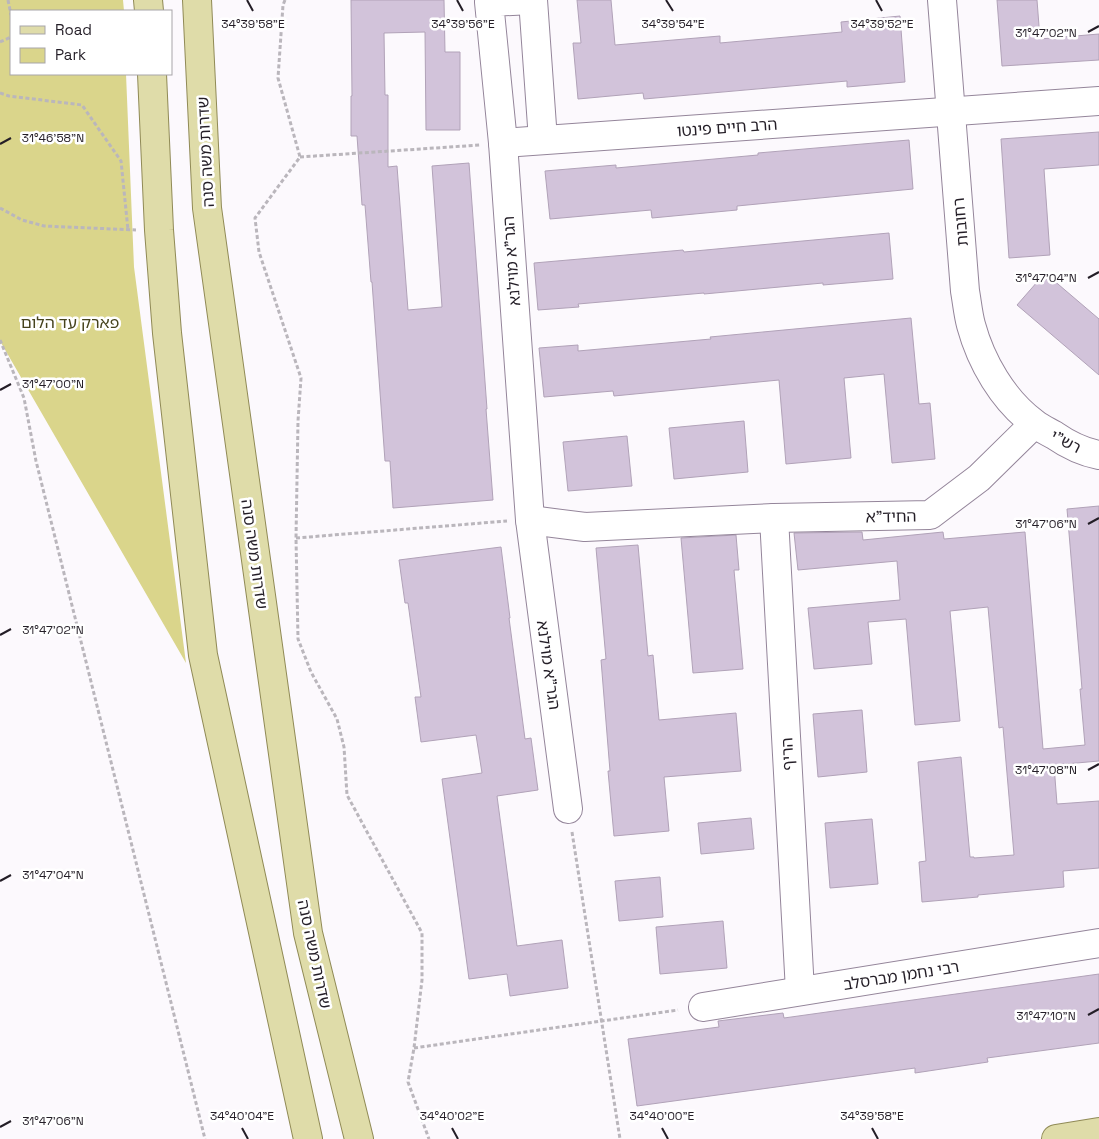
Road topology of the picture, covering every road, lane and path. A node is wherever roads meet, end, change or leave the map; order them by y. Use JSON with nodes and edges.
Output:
{"nodes":[{"id":1,"x":197,"y":0,"type":"edge"},
{"id":2,"x":285,"y":0,"type":"edge"},
{"id":3,"x":532,"y":0,"type":"edge"},
{"id":4,"x":942,"y":0,"type":"edge"},
{"id":5,"x":152,"y":75,"type":"edge"},
{"id":6,"x":0,"y":93,"type":"edge"},
{"id":7,"x":1099,"y":101,"type":"edge"},
{"id":8,"x":951,"y":111,"type":"junction"},
{"id":9,"x":543,"y":140,"type":"junction"},
{"id":10,"x":503,"y":143,"type":"junction"},
{"id":11,"x":300,"y":157,"type":"junction"},
{"id":12,"x":0,"y":208,"type":"edge"},
{"id":13,"x":128,"y":230,"type":"junction"},
{"id":14,"x":159,"y":230,"type":"junction"},
{"id":15,"x":0,"y":340,"type":"edge"},
{"id":16,"x":1034,"y":424,"type":"junction"},
{"id":17,"x":1099,"y":455,"type":"edge"},
{"id":18,"x":774,"y":518,"type":"junction"},
{"id":19,"x":530,"y":520,"type":"junction"},
{"id":20,"x":296,"y":538,"type":"junction"},
{"id":21,"x":568,"y":810,"type":"joint"},
{"id":22,"x":1099,"y":943,"type":"edge"},
{"id":23,"x":800,"y":991,"type":"junction"},
{"id":24,"x":703,"y":1006,"type":"joint"},
{"id":25,"x":601,"y":1021,"type":"junction"},
{"id":26,"x":414,"y":1048,"type":"junction"},
{"id":27,"x":350,"y":1102,"type":"junction"},
{"id":28,"x":1099,"y":1132,"type":"edge"},
{"id":29,"x":205,"y":1139,"type":"edge"},
{"id":30,"x":308,"y":1139,"type":"edge"},
{"id":31,"x":359,"y":1139,"type":"edge"},
{"id":32,"x":376,"y":1139,"type":"edge"},
{"id":33,"x":429,"y":1139,"type":"edge"},
{"id":34,"x":620,"y":1139,"type":"edge"},
{"id":35,"x":1056,"y":1139,"type":"edge"}],
"edges":[{"from":1,"to":27,"type":"main road","name":"שדרות משה סנה"},
{"from":2,"to":11,"type":"path"},
{"from":3,"to":9,"type":"street"},
{"from":3,"to":10,"type":"street","name":"הגר\"א מוילנא"},
{"from":4,"to":8,"type":"street","name":"רחובות"},
{"from":5,"to":14,"type":"main road"},
{"from":6,"to":13,"type":"path"},
{"from":7,"to":8,"type":"street","name":"הרב חיים פינטו"},
{"from":8,"to":9,"type":"street","name":"הרב חיים פינטו"},
{"from":8,"to":16,"type":"street","name":"רחובות"},
{"from":9,"to":10,"type":"street","name":"הרב חיים פינטו"},
{"from":10,"to":11,"type":"path"},
{"from":10,"to":19,"type":"street","name":"הגר\"א מוילנא"},
{"from":11,"to":20,"type":"path"},
{"from":12,"to":13,"type":"path"},
{"from":13,"to":14,"type":"path"},
{"from":14,"to":30,"type":"main road"},
{"from":15,"to":29,"type":"path"},
{"from":16,"to":17,"type":"street","name":"רש\"י"},
{"from":16,"to":18,"type":"street","name":"החיד\"א"},
{"from":18,"to":19,"type":"street"},
{"from":18,"to":23,"type":"street","name":"הריף"},
{"from":19,"to":20,"type":"path"},
{"from":19,"to":21,"type":"street","name":"הגר\"א מוילנא"},
{"from":20,"to":26,"type":"path"},
{"from":21,"to":25,"type":"path"},
{"from":22,"to":23,"type":"street","name":"רבי נחמן מברסלב"},
{"from":23,"to":24,"type":"street","name":"רבי נחמן מברסלב"},
{"from":24,"to":25,"type":"path"},
{"from":25,"to":26,"type":"path"},
{"from":25,"to":34,"type":"path"},
{"from":26,"to":33,"type":"path"},
{"from":27,"to":31,"type":"main road","name":"שדרות משה סנה"},
{"from":27,"to":32,"type":"main road"},
{"from":28,"to":35,"type":"main road"}]}
